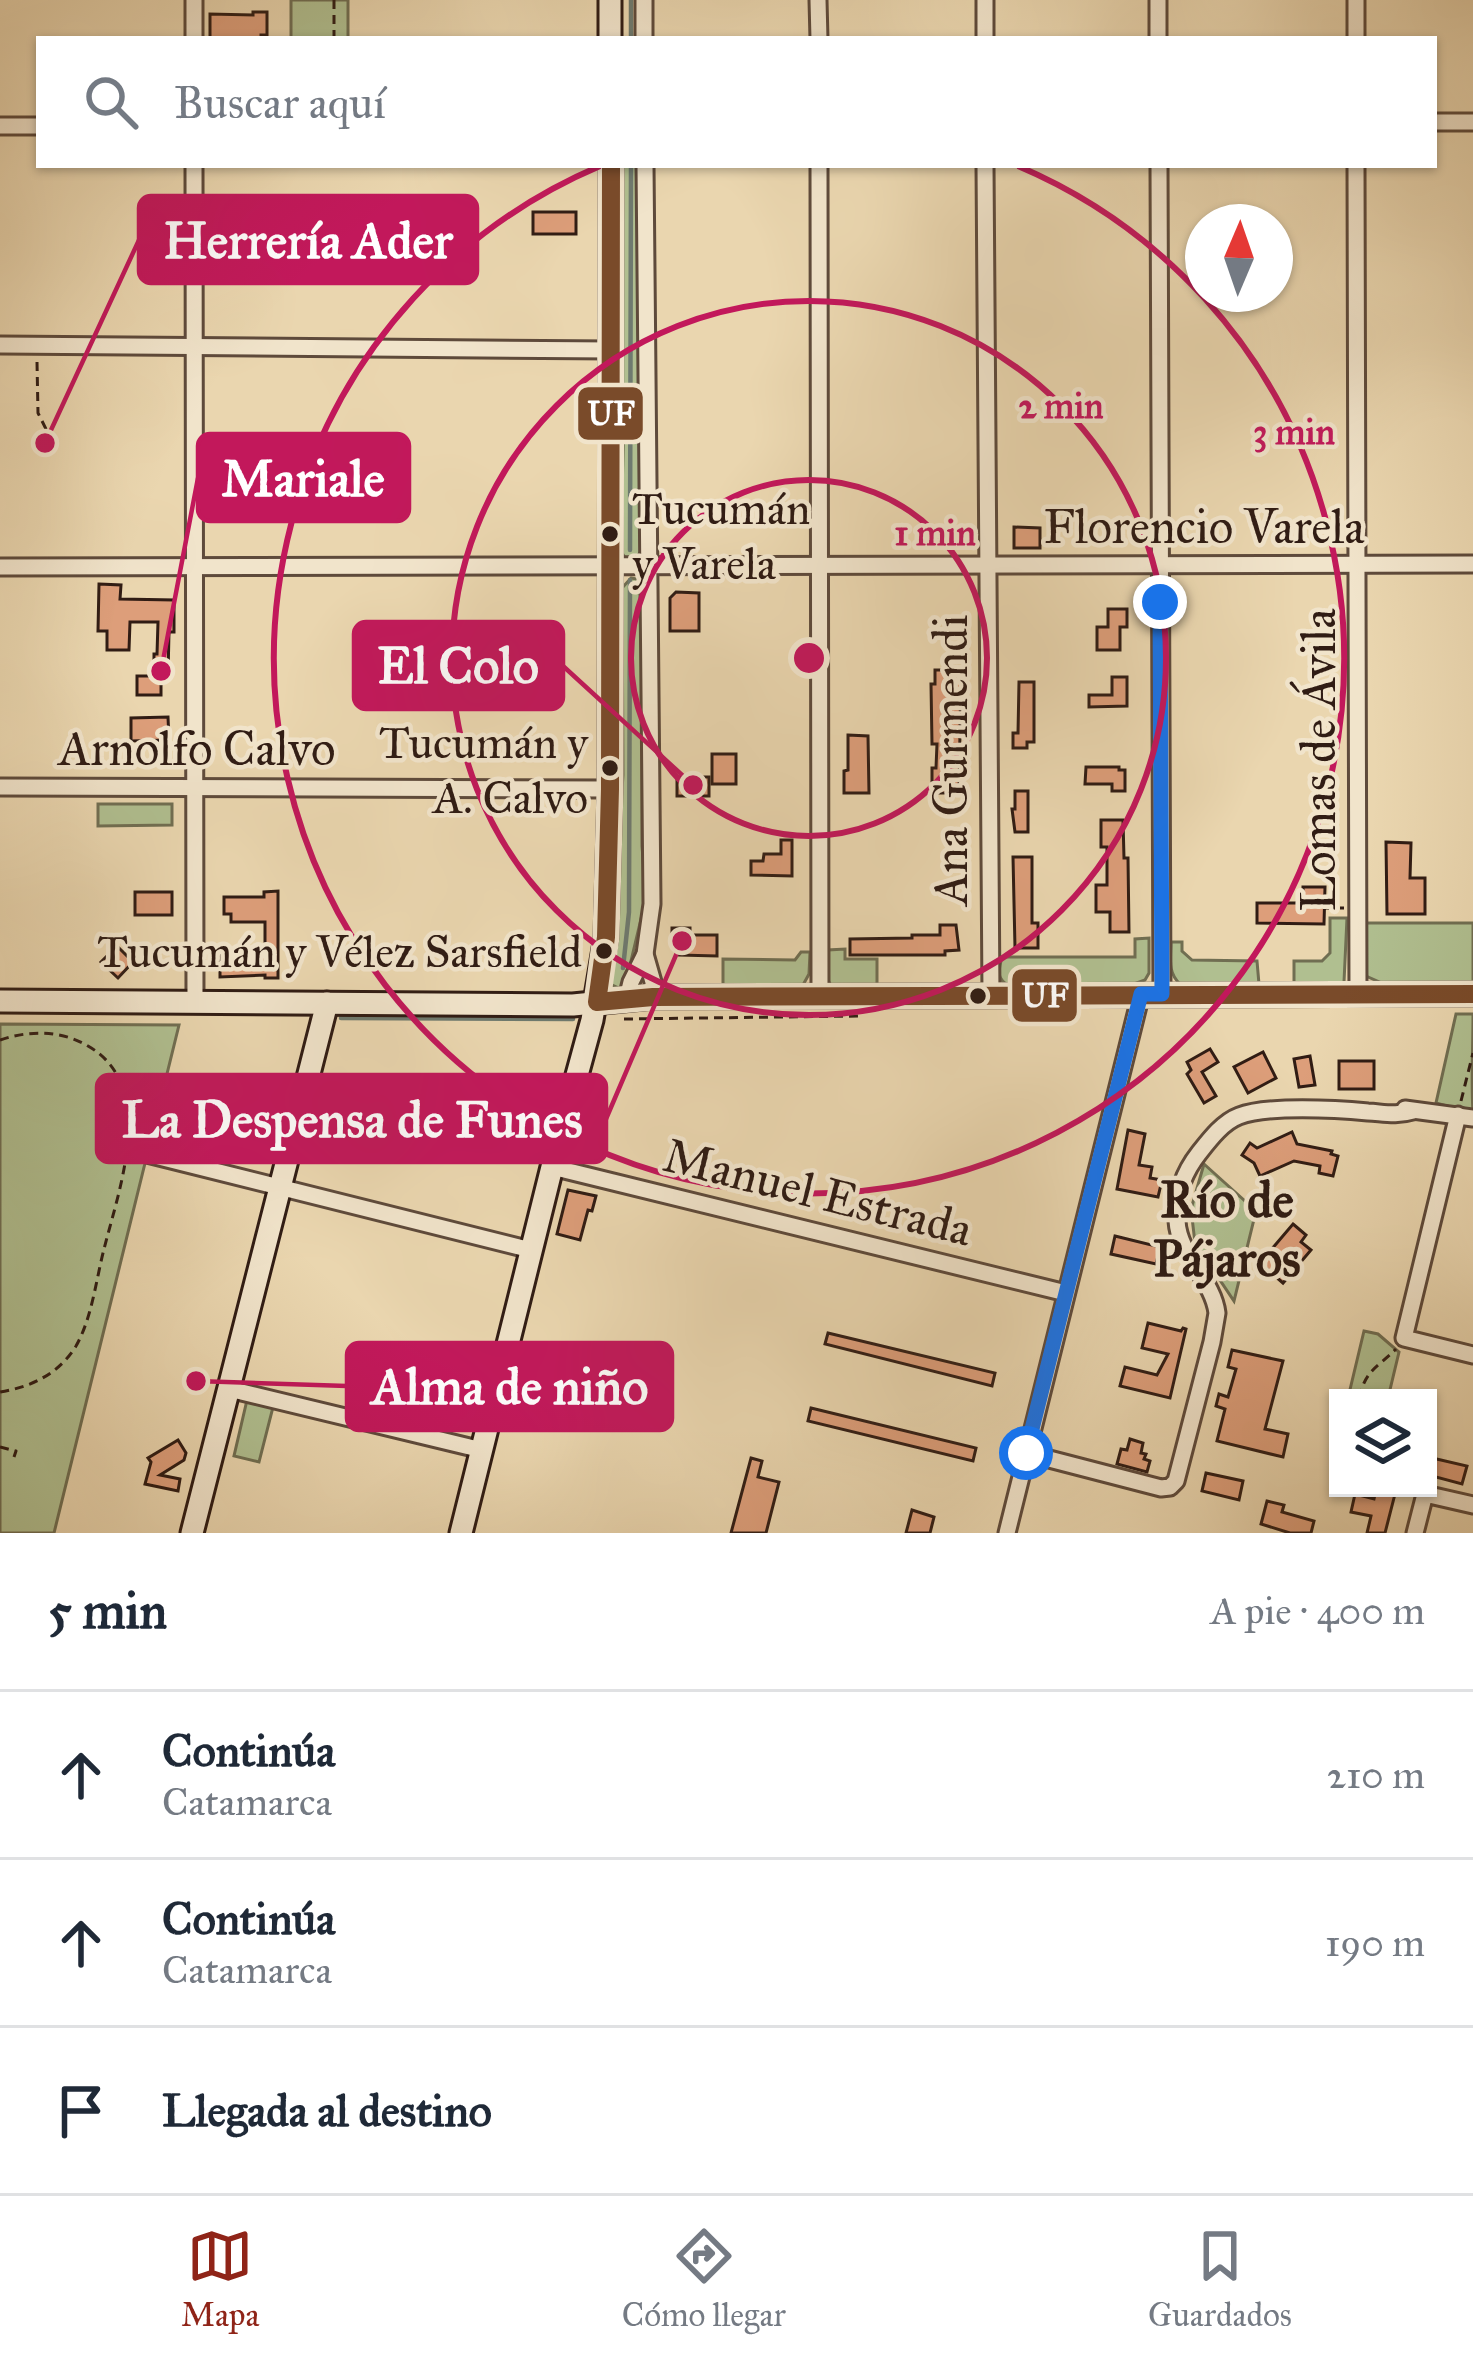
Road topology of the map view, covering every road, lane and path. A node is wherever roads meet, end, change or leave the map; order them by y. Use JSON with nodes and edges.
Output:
{"nodes":[{"id":1,"x":194,"y":0,"type":"edge"},
{"id":2,"x":334,"y":0,"type":"edge"},
{"id":3,"x":610,"y":0,"type":"edge"},
{"id":4,"x":644,"y":0,"type":"edge"},
{"id":5,"x":818,"y":0,"type":"edge"},
{"id":6,"x":985,"y":0,"type":"edge"},
{"id":7,"x":1158,"y":0,"type":"edge"},
{"id":8,"x":1356,"y":0,"type":"edge"},
{"id":9,"x":194,"y":36,"type":"edge"},
{"id":10,"x":334,"y":36,"type":"edge"},
{"id":11,"x":610,"y":36,"type":"edge"},
{"id":12,"x":644,"y":36,"type":"edge"},
{"id":13,"x":818,"y":36,"type":"edge"},
{"id":14,"x":985,"y":36,"type":"edge"},
{"id":15,"x":1158,"y":36,"type":"edge"},
{"id":16,"x":1356,"y":36,"type":"edge"},
{"id":17,"x":1437,"y":122,"type":"edge"},
{"id":18,"x":1473,"y":122,"type":"edge"},
{"id":19,"x":0,"y":126,"type":"edge"},
{"id":20,"x":36,"y":126,"type":"edge"},
{"id":21,"x":194,"y":168,"type":"edge"},
{"id":22,"x":611,"y":168,"type":"edge"},
{"id":23,"x":645,"y":168,"type":"edge"},
{"id":24,"x":819,"y":168,"type":"edge"},
{"id":25,"x":986,"y":168,"type":"edge"},
{"id":26,"x":1159,"y":168,"type":"edge"},
{"id":27,"x":1356,"y":168,"type":"edge"},
{"id":28,"x":0,"y":345,"type":"edge"},
{"id":29,"x":37,"y":346,"type":"junction"},
{"id":30,"x":194,"y":346,"type":"junction"},
{"id":31,"x":611,"y":350,"type":"junction"},
{"id":32,"x":49,"y":435,"type":"dead end"},
{"id":33,"x":1357,"y":564,"type":"junction"},
{"id":34,"x":1473,"y":564,"type":"edge"},
{"id":35,"x":987,"y":565,"type":"junction"},
{"id":36,"x":1160,"y":565,"type":"junction"},
{"id":37,"x":650,"y":566,"type":"junction"},
{"id":38,"x":818,"y":566,"type":"junction"},
{"id":39,"x":0,"y":567,"type":"edge"},
{"id":40,"x":610,"y":567,"type":"junction"},
{"id":41,"x":194,"y":568,"type":"junction"},
{"id":42,"x":0,"y":787,"type":"edge"},
{"id":43,"x":195,"y":787,"type":"junction"},
{"id":44,"x":610,"y":789,"type":"junction"},
{"id":45,"x":1324,"y":908,"type":"dead end"},
{"id":46,"x":1358,"y":908,"type":"junction"},
{"id":47,"x":645,"y":954,"type":"junction"},
{"id":48,"x":1151,"y":994,"type":"junction"},
{"id":49,"x":1358,"y":994,"type":"junction"},
{"id":50,"x":1473,"y":994,"type":"edge"},
{"id":51,"x":991,"y":995,"type":"junction"},
{"id":52,"x":820,"y":996,"type":"junction"},
{"id":53,"x":627,"y":998,"type":"junction"},
{"id":54,"x":653,"y":998,"type":"junction"},
{"id":55,"x":0,"y":1001,"type":"edge"},
{"id":56,"x":195,"y":1002,"type":"junction"},
{"id":57,"x":327,"y":1003,"type":"junction"},
{"id":58,"x":594,"y":1011,"type":"junction"},
{"id":59,"x":776,"y":1016,"type":"dead end"},
{"id":60,"x":0,"y":1040,"type":"edge"},
{"id":61,"x":1473,"y":1053,"type":"edge"},
{"id":62,"x":1466,"y":1116,"type":"edge"},
{"id":63,"x":147,"y":1154,"type":"dead end"},
{"id":64,"x":552,"y":1167,"type":"junction"},
{"id":65,"x":280,"y":1187,"type":"junction"},
{"id":66,"x":531,"y":1250,"type":"junction"},
{"id":67,"x":1066,"y":1294,"type":"junction"},
{"id":68,"x":1404,"y":1338,"type":"junction"},
{"id":69,"x":1473,"y":1355,"type":"edge"},
{"id":70,"x":229,"y":1389,"type":"junction"},
{"id":71,"x":1361,"y":1389,"type":"edge"},
{"id":72,"x":0,"y":1392,"type":"edge"},
{"id":73,"x":0,"y":1447,"type":"edge"},
{"id":74,"x":482,"y":1450,"type":"junction"},
{"id":75,"x":1026,"y":1453,"type":"junction"},
{"id":76,"x":14,"y":1457,"type":"dead end"},
{"id":77,"x":1473,"y":1504,"type":"edge"},
{"id":78,"x":192,"y":1533,"type":"edge"},
{"id":79,"x":461,"y":1533,"type":"edge"},
{"id":80,"x":1007,"y":1533,"type":"edge"},
{"id":81,"x":1415,"y":1533,"type":"edge"}],
"edges":[{"from":1,"to":9,"type":"street"},
{"from":2,"to":10,"type":"path"},
{"from":3,"to":11,"type":"main road"},
{"from":4,"to":12,"type":"street"},
{"from":5,"to":13,"type":"street"},
{"from":6,"to":14,"type":"street"},
{"from":7,"to":15,"type":"street"},
{"from":8,"to":16,"type":"street"},
{"from":17,"to":18,"type":"street"},
{"from":19,"to":20,"type":"street"},
{"from":21,"to":30,"type":"street"},
{"from":22,"to":31,"type":"main road"},
{"from":23,"to":37,"type":"street"},
{"from":24,"to":38,"type":"street"},
{"from":25,"to":35,"type":"street","name":"Ana Gurmendi"},
{"from":26,"to":36,"type":"street"},
{"from":27,"to":33,"type":"street","name":"Lomas de Ávila"},
{"from":28,"to":29,"type":"street"},
{"from":29,"to":30,"type":"street"},
{"from":29,"to":32,"type":"path"},
{"from":30,"to":31,"type":"street"},
{"from":30,"to":41,"type":"street"},
{"from":31,"to":40,"type":"main road"},
{"from":33,"to":34,"type":"street","name":"Florencio Varela"},
{"from":33,"to":36,"type":"street","name":"Florencio Varela"},
{"from":33,"to":46,"type":"street","name":"Lomas de Ávila"},
{"from":35,"to":36,"type":"street","name":"Florencio Varela"},
{"from":35,"to":38,"type":"street","name":"Florencio Varela"},
{"from":35,"to":51,"type":"street","name":"Ana Gurmendi"},
{"from":36,"to":48,"type":"street"},
{"from":37,"to":38,"type":"street","name":"Florencio Varela"},
{"from":37,"to":40,"type":"street","name":"Florencio Varela"},
{"from":37,"to":47,"type":"street"},
{"from":38,"to":52,"type":"street"},
{"from":39,"to":41,"type":"street","name":"Florencio Varela"},
{"from":40,"to":41,"type":"street","name":"Florencio Varela"},
{"from":40,"to":44,"type":"main road"},
{"from":41,"to":43,"type":"street"},
{"from":42,"to":43,"type":"street","name":"Arnolfo Calvo"},
{"from":43,"to":44,"type":"street","name":"Arnolfo Calvo"},
{"from":43,"to":56,"type":"street"},
{"from":44,"to":58,"type":"main road"},
{"from":45,"to":46,"type":"path"},
{"from":46,"to":49,"type":"street","name":"Lomas de Ávila"},
{"from":47,"to":53,"type":"street"},
{"from":47,"to":54,"type":"street"},
{"from":48,"to":49,"type":"main road"},
{"from":48,"to":51,"type":"main road"},
{"from":48,"to":67,"type":"street"},
{"from":49,"to":50,"type":"main road"},
{"from":51,"to":52,"type":"main road"},
{"from":52,"to":54,"type":"main road"},
{"from":53,"to":54,"type":"main road"},
{"from":53,"to":58,"type":"main road"},
{"from":55,"to":56,"type":"main road"},
{"from":56,"to":57,"type":"main road"},
{"from":57,"to":58,"type":"main road"},
{"from":57,"to":65,"type":"main road"},
{"from":58,"to":59,"type":"path"},
{"from":58,"to":64,"type":"main road"},
{"from":60,"to":72,"type":"path"},
{"from":61,"to":62,"type":"path"},
{"from":62,"to":68,"type":"street"},
{"from":62,"to":75,"type":"street"},
{"from":63,"to":65,"type":"street"},
{"from":64,"to":66,"type":"main road"},
{"from":64,"to":67,"type":"street","name":"Manuel Estrada"},
{"from":65,"to":66,"type":"street"},
{"from":65,"to":70,"type":"main road"},
{"from":66,"to":74,"type":"main road"},
{"from":67,"to":75,"type":"street"},
{"from":68,"to":69,"type":"street"},
{"from":68,"to":71,"type":"path"},
{"from":70,"to":74,"type":"street"},
{"from":70,"to":78,"type":"main road"},
{"from":73,"to":76,"type":"path"},
{"from":74,"to":79,"type":"main road"},
{"from":75,"to":80,"type":"street"},
{"from":77,"to":81,"type":"street"}]}
